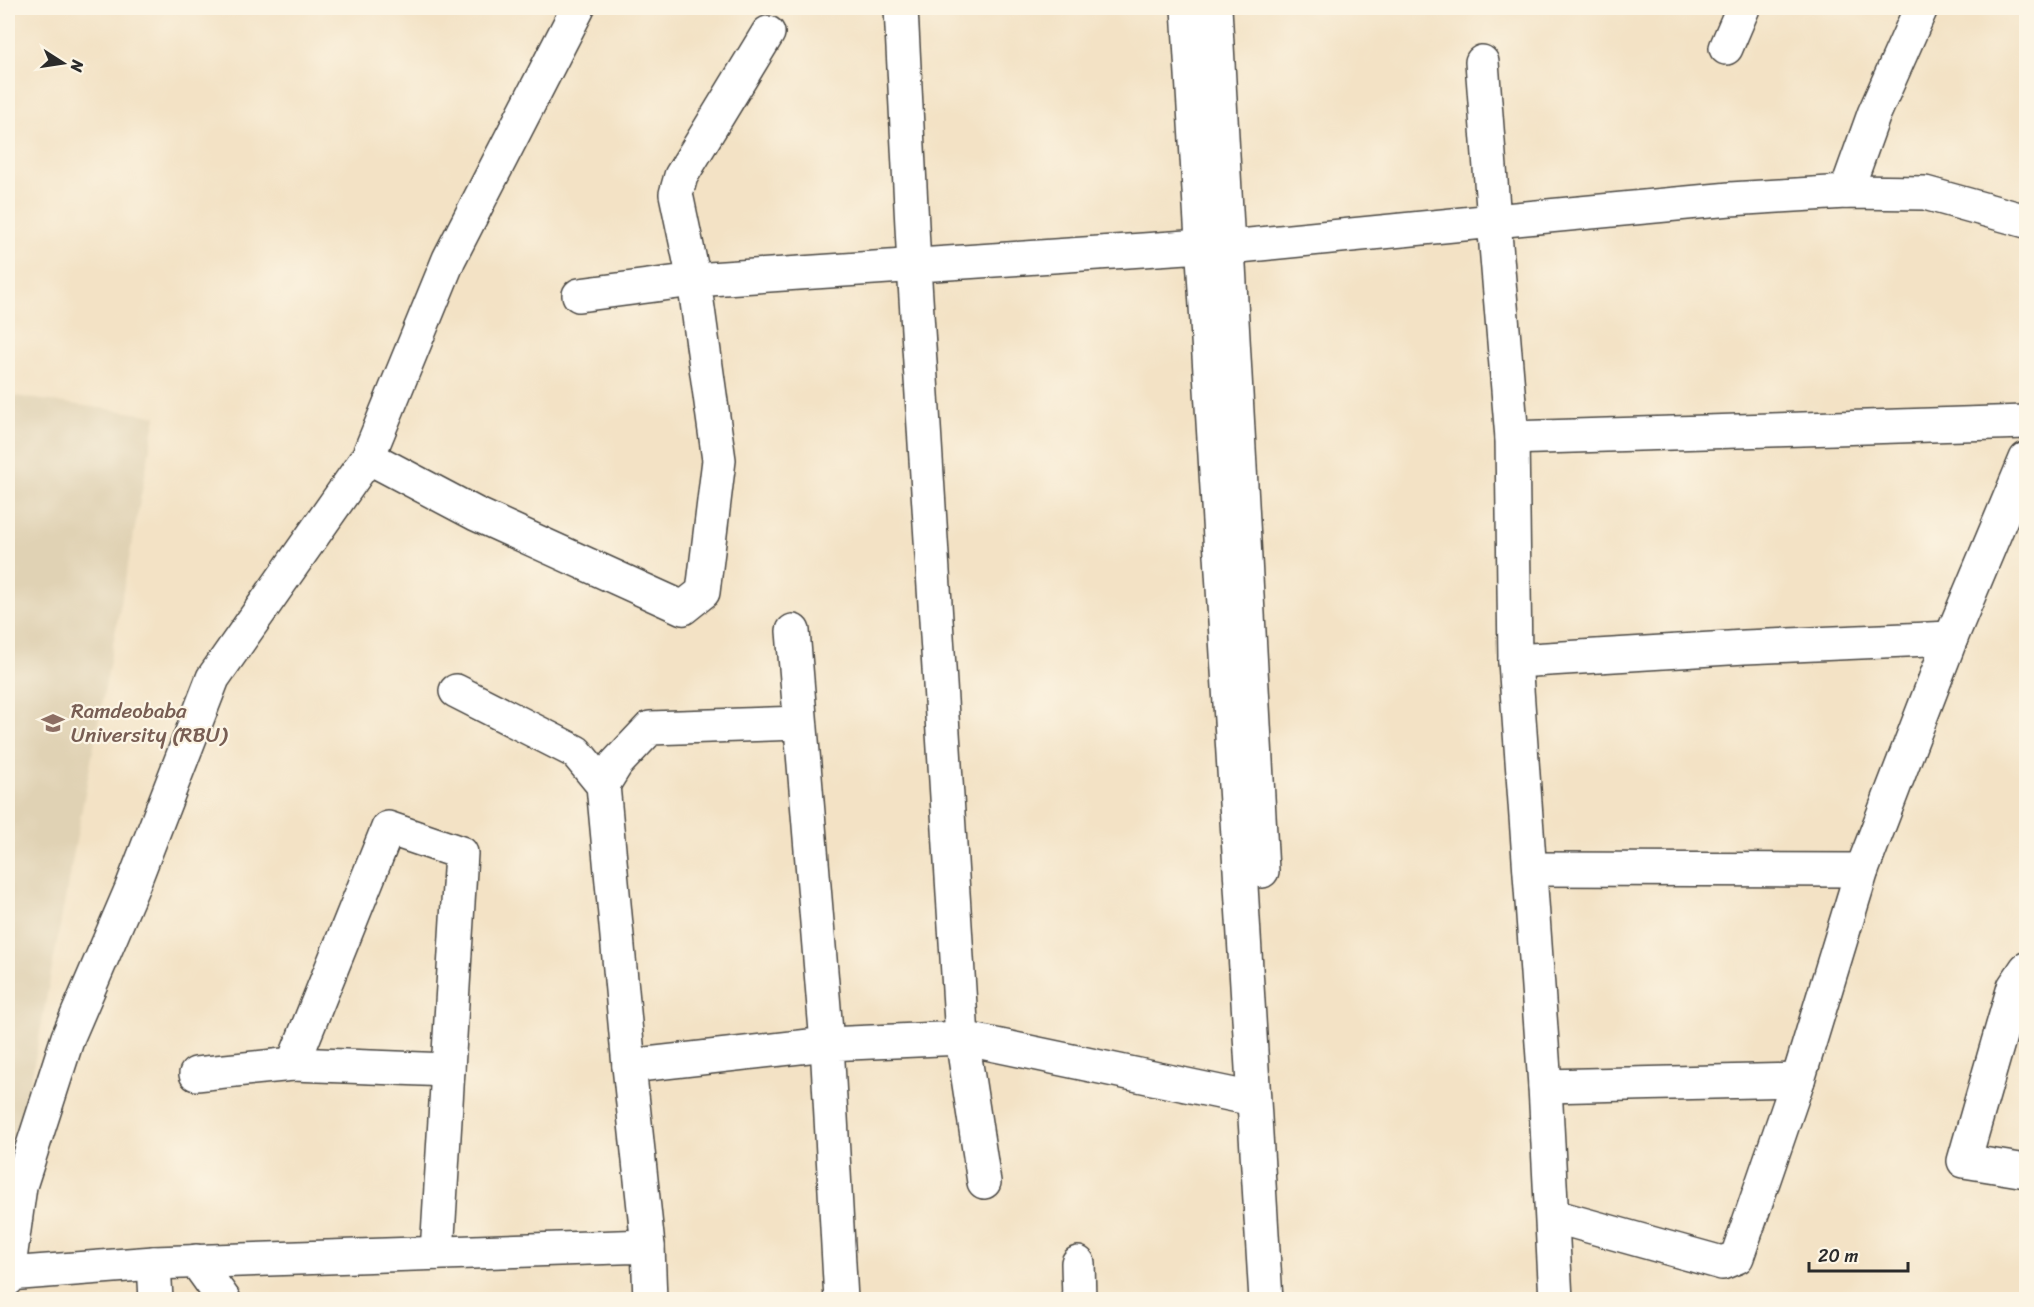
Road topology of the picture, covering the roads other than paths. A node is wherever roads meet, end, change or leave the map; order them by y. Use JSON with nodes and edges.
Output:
{"nodes":[{"id":1,"x":578,"y":8,"type":"edge"},
{"id":2,"x":901,"y":8,"type":"edge"},
{"id":3,"x":1188,"y":8,"type":"edge"},
{"id":4,"x":1215,"y":8,"type":"edge"},
{"id":5,"x":1743,"y":8,"type":"edge"},
{"id":6,"x":1921,"y":8,"type":"edge"},
{"id":7,"x":768,"y":33,"type":"dead end"},
{"id":8,"x":1726,"y":48,"type":"dead end"},
{"id":9,"x":1482,"y":62,"type":"dead end"},
{"id":10,"x":1846,"y":192,"type":"junction"},
{"id":11,"x":2025,"y":216,"type":"edge"},
{"id":12,"x":1494,"y":221,"type":"junction"},
{"id":13,"x":1215,"y":247,"type":"junction"},
{"id":14,"x":914,"y":266,"type":"junction"},
{"id":15,"x":694,"y":280,"type":"junction"},
{"id":16,"x":579,"y":295,"type":"dead end"},
{"id":17,"x":2026,"y":422,"type":"edge"},
{"id":18,"x":1512,"y":438,"type":"junction"},
{"id":19,"x":368,"y":457,"type":"junction"},
{"id":20,"x":2026,"y":459,"type":"edge"},
{"id":21,"x":793,"y":631,"type":"dead end"},
{"id":22,"x":1951,"y":638,"type":"junction"},
{"id":23,"x":1515,"y":661,"type":"junction"},
{"id":24,"x":456,"y":691,"type":"dead end"},
{"id":25,"x":800,"y":723,"type":"junction"},
{"id":26,"x":603,"y":785,"type":"junction"},
{"id":27,"x":1530,"y":869,"type":"junction"},
{"id":28,"x":1862,"y":870,"type":"junction"},
{"id":29,"x":2022,"y":982,"type":"edge"},
{"id":30,"x":962,"y":1038,"type":"junction"},
{"id":31,"x":827,"y":1044,"type":"junction"},
{"id":32,"x":293,"y":1064,"type":"junction"},
{"id":33,"x":629,"y":1066,"type":"junction"},
{"id":34,"x":448,"y":1070,"type":"junction"},
{"id":35,"x":196,"y":1074,"type":"dead end"},
{"id":36,"x":1798,"y":1080,"type":"junction"},
{"id":37,"x":1545,"y":1086,"type":"junction"},
{"id":38,"x":1252,"y":1099,"type":"junction"},
{"id":39,"x":2026,"y":1171,"type":"edge"},
{"id":40,"x":984,"y":1182,"type":"dead end"},
{"id":41,"x":1553,"y":1216,"type":"junction"},
{"id":42,"x":648,"y":1246,"type":"junction"},
{"id":43,"x":437,"y":1253,"type":"junction"},
{"id":44,"x":196,"y":1262,"type":"junction"},
{"id":45,"x":154,"y":1263,"type":"junction"},
{"id":46,"x":1078,"y":1263,"type":"dead end"},
{"id":47,"x":8,"y":1277,"type":"edge"},
{"id":48,"x":156,"y":1299,"type":"edge"},
{"id":49,"x":224,"y":1299,"type":"edge"},
{"id":50,"x":651,"y":1299,"type":"edge"},
{"id":51,"x":841,"y":1299,"type":"edge"},
{"id":52,"x":1079,"y":1299,"type":"edge"},
{"id":53,"x":1266,"y":1299,"type":"edge"},
{"id":54,"x":1286,"y":1299,"type":"edge"},
{"id":55,"x":1556,"y":1299,"type":"edge"}],
"edges":[{"from":1,"to":19,"type":"street"},
{"from":2,"to":14,"type":"street"},
{"from":3,"to":13,"type":"street"},
{"from":4,"to":13,"type":"street"},
{"from":5,"to":8,"type":"street"},
{"from":6,"to":10,"type":"street"},
{"from":7,"to":15,"type":"street"},
{"from":9,"to":12,"type":"street"},
{"from":10,"to":11,"type":"street"},
{"from":10,"to":12,"type":"street"},
{"from":12,"to":13,"type":"street"},
{"from":12,"to":18,"type":"street"},
{"from":13,"to":14,"type":"street"},
{"from":13,"to":38,"type":"street"},
{"from":13,"to":54,"type":"street"},
{"from":14,"to":15,"type":"street"},
{"from":14,"to":30,"type":"street"},
{"from":15,"to":16,"type":"street"},
{"from":15,"to":19,"type":"street"},
{"from":17,"to":18,"type":"street"},
{"from":18,"to":23,"type":"street"},
{"from":19,"to":47,"type":"street"},
{"from":20,"to":22,"type":"street"},
{"from":21,"to":25,"type":"street"},
{"from":22,"to":23,"type":"street"},
{"from":22,"to":28,"type":"street"},
{"from":23,"to":27,"type":"street"},
{"from":24,"to":26,"type":"street"},
{"from":25,"to":26,"type":"street"},
{"from":25,"to":31,"type":"street"},
{"from":26,"to":33,"type":"street"},
{"from":27,"to":28,"type":"street"},
{"from":27,"to":37,"type":"street"},
{"from":28,"to":36,"type":"street"},
{"from":29,"to":39,"type":"street"},
{"from":30,"to":31,"type":"street"},
{"from":30,"to":38,"type":"street"},
{"from":30,"to":40,"type":"street"},
{"from":31,"to":33,"type":"street"},
{"from":31,"to":51,"type":"street"},
{"from":32,"to":34,"type":"street"},
{"from":32,"to":34,"type":"street"},
{"from":32,"to":35,"type":"street"},
{"from":33,"to":42,"type":"street"},
{"from":34,"to":43,"type":"street"},
{"from":36,"to":37,"type":"street"},
{"from":36,"to":41,"type":"street"},
{"from":37,"to":41,"type":"street"},
{"from":38,"to":53,"type":"street"},
{"from":41,"to":55,"type":"street"},
{"from":42,"to":43,"type":"street"},
{"from":42,"to":50,"type":"street"},
{"from":43,"to":44,"type":"street"},
{"from":44,"to":45,"type":"street"},
{"from":44,"to":49,"type":"street"},
{"from":45,"to":47,"type":"street"},
{"from":45,"to":48,"type":"street"},
{"from":46,"to":52,"type":"street"}]}
